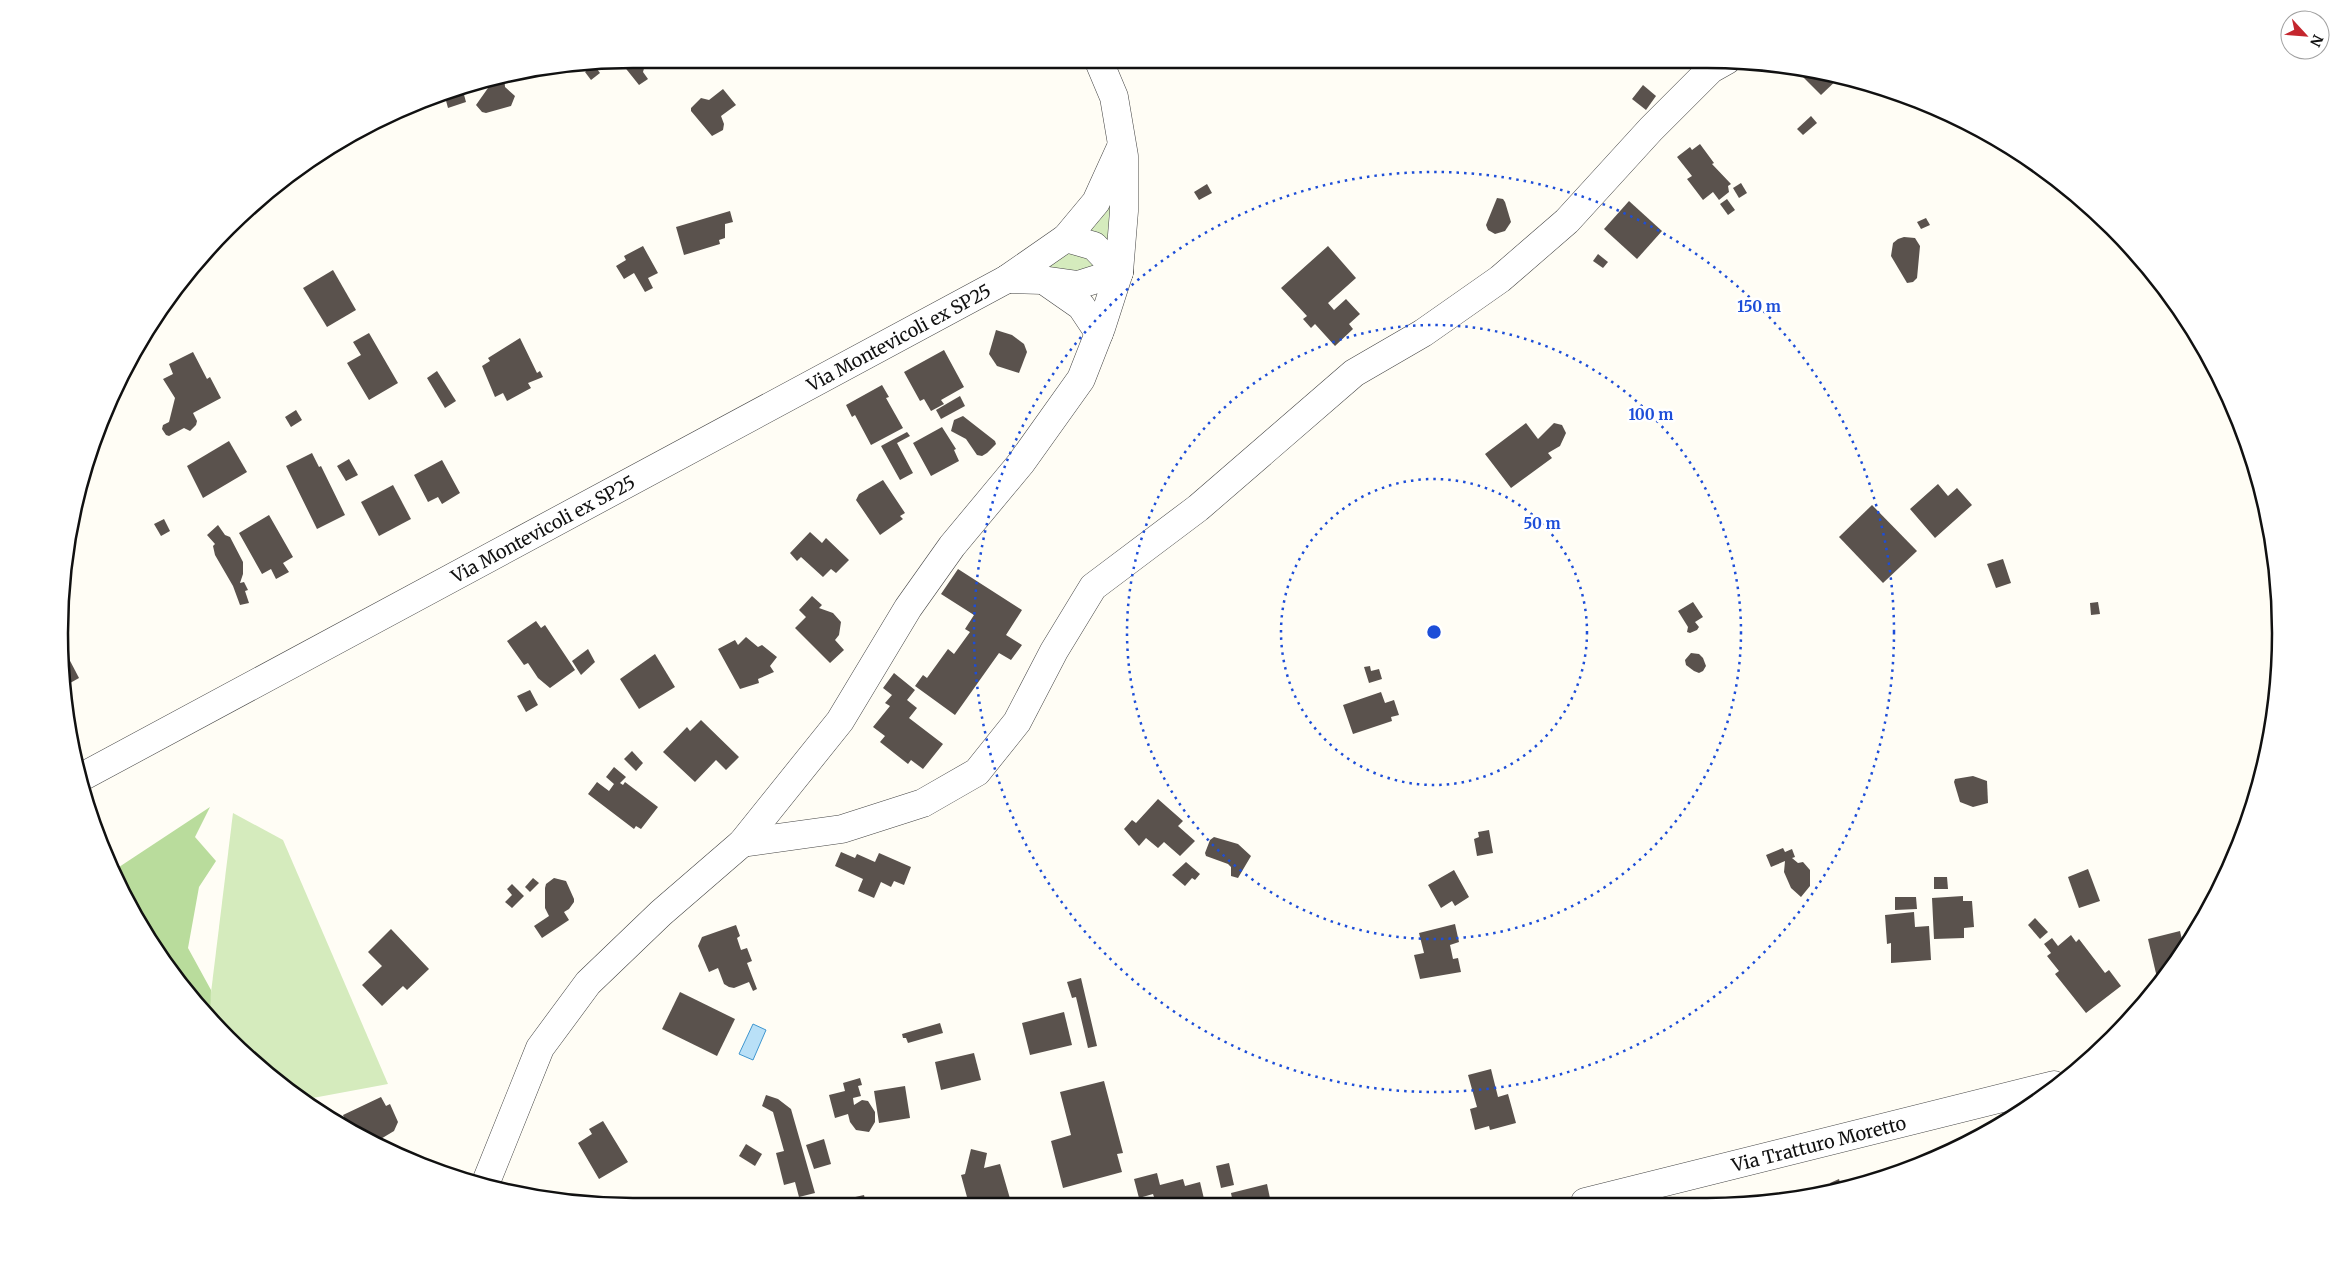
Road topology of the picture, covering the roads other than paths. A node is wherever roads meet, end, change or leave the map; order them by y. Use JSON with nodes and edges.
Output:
{"nodes":[{"id":1,"x":1102,"y":68,"type":"edge"},
{"id":2,"x":1713,"y":68,"type":"edge"},
{"id":3,"x":1122,"y":145,"type":"junction"},
{"id":4,"x":1066,"y":238,"type":"junction"},
{"id":5,"x":1119,"y":272,"type":"junction"},
{"id":6,"x":1006,"y":278,"type":"junction"},
{"id":7,"x":1042,"y":280,"type":"junction"},
{"id":8,"x":1099,"y":333,"type":"junction"},
{"id":9,"x":86,"y":774,"type":"edge"},
{"id":10,"x":742,"y":843,"type":"junction"},
{"id":11,"x":2040,"y":1088,"type":"edge"},
{"id":12,"x":487,"y":1178,"type":"edge"},
{"id":13,"x":1600,"y":1198,"type":"edge"}],
"edges":[{"from":1,"to":3,"type":"street"},
{"from":2,"to":10,"type":"street"},
{"from":3,"to":4,"type":"street","name":"Via Montevicoli ex SP25"},
{"from":3,"to":5,"type":"street"},
{"from":4,"to":5,"type":"street"},
{"from":4,"to":6,"type":"street","name":"Via Montevicoli ex SP25"},
{"from":5,"to":7,"type":"street"},
{"from":5,"to":8,"type":"street"},
{"from":6,"to":7,"type":"street"},
{"from":6,"to":9,"type":"street","name":"Via Montevicoli ex SP25"},
{"from":7,"to":8,"type":"street"},
{"from":8,"to":10,"type":"street"},
{"from":10,"to":12,"type":"street"},
{"from":11,"to":13,"type":"street","name":"Via Tratturo Moretto"}]}
